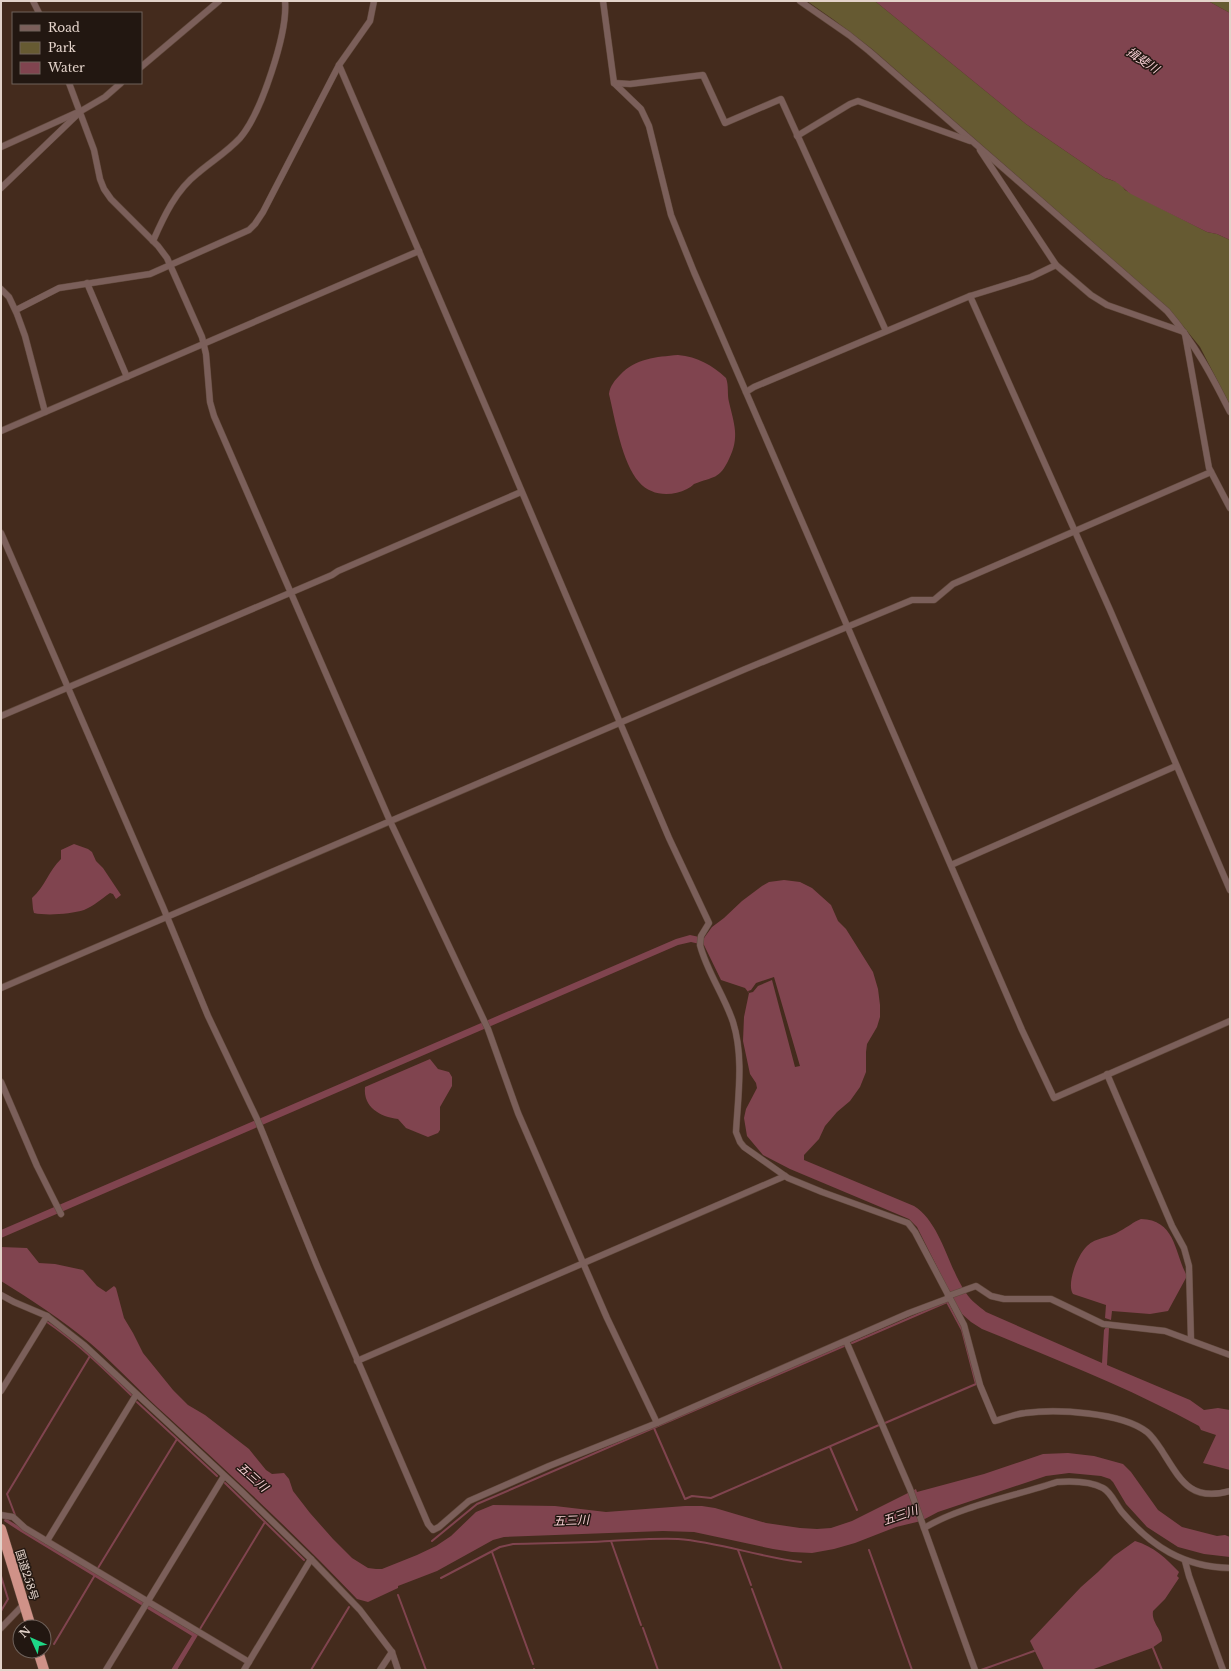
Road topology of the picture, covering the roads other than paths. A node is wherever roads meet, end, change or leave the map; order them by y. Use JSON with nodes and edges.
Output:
{"nodes":[{"id":1,"x":33,"y":1,"type":"edge"},
{"id":2,"x":219,"y":1,"type":"edge"},
{"id":3,"x":285,"y":1,"type":"edge"},
{"id":4,"x":374,"y":1,"type":"edge"},
{"id":5,"x":604,"y":1,"type":"edge"},
{"id":6,"x":800,"y":1,"type":"edge"},
{"id":7,"x":38,"y":12,"type":"edge"},
{"id":8,"x":339,"y":65,"type":"junction"},
{"id":9,"x":142,"y":66,"type":"edge"},
{"id":10,"x":614,"y":83,"type":"junction"},
{"id":11,"x":69,"y":84,"type":"edge"},
{"id":12,"x":120,"y":84,"type":"edge"},
{"id":13,"x":81,"y":111,"type":"junction"},
{"id":14,"x":797,"y":136,"type":"junction"},
{"id":15,"x":974,"y":143,"type":"junction"},
{"id":16,"x":1,"y":147,"type":"edge"},
{"id":17,"x":1,"y":188,"type":"edge"},
{"id":18,"x":153,"y":240,"type":"junction"},
{"id":19,"x":419,"y":251,"type":"junction"},
{"id":20,"x":170,"y":264,"type":"junction"},
{"id":21,"x":1056,"y":265,"type":"junction"},
{"id":22,"x":87,"y":283,"type":"junction"},
{"id":23,"x":1,"y":290,"type":"edge"},
{"id":24,"x":970,"y":296,"type":"junction"},
{"id":25,"x":16,"y":310,"type":"junction"},
{"id":26,"x":886,"y":331,"type":"junction"},
{"id":27,"x":1184,"y":332,"type":"junction"},
{"id":28,"x":203,"y":343,"type":"junction"},
{"id":29,"x":127,"y":377,"type":"junction"},
{"id":30,"x":746,"y":392,"type":"junction"},
{"id":31,"x":45,"y":412,"type":"junction"},
{"id":32,"x":1230,"y":412,"type":"edge"},
{"id":33,"x":1,"y":431,"type":"edge"},
{"id":34,"x":1211,"y":472,"type":"junction"},
{"id":35,"x":521,"y":492,"type":"junction"},
{"id":36,"x":1230,"y":508,"type":"edge"},
{"id":37,"x":1,"y":532,"type":"edge"},
{"id":38,"x":1074,"y":532,"type":"junction"},
{"id":39,"x":290,"y":592,"type":"junction"},
{"id":40,"x":847,"y":627,"type":"junction"},
{"id":41,"x":67,"y":687,"type":"junction"},
{"id":42,"x":1,"y":716,"type":"edge"},
{"id":43,"x":620,"y":723,"type":"junction"},
{"id":44,"x":1176,"y":766,"type":"junction"},
{"id":45,"x":390,"y":821,"type":"junction"},
{"id":46,"x":951,"y":864,"type":"junction"},
{"id":47,"x":1230,"y":890,"type":"edge"},
{"id":48,"x":167,"y":916,"type":"junction"},
{"id":49,"x":1,"y":988,"type":"edge"},
{"id":50,"x":1230,"y":1021,"type":"edge"},
{"id":51,"x":1107,"y":1074,"type":"junction"},
{"id":52,"x":1,"y":1082,"type":"edge"},
{"id":53,"x":785,"y":1176,"type":"junction"},
{"id":54,"x":61,"y":1213,"type":"dead end"},
{"id":55,"x":583,"y":1264,"type":"junction"},
{"id":56,"x":1,"y":1295,"type":"edge"},
{"id":57,"x":948,"y":1296,"type":"junction"},
{"id":58,"x":47,"y":1316,"type":"junction"},
{"id":59,"x":1191,"y":1340,"type":"junction"},
{"id":60,"x":846,"y":1341,"type":"junction"},
{"id":61,"x":1230,"y":1355,"type":"edge"},
{"id":62,"x":357,"y":1360,"type":"junction"},
{"id":63,"x":1,"y":1391,"type":"edge"},
{"id":64,"x":136,"y":1395,"type":"junction"},
{"id":65,"x":657,"y":1423,"type":"junction"},
{"id":66,"x":224,"y":1476,"type":"junction"},
{"id":67,"x":1230,"y":1492,"type":"edge"},
{"id":68,"x":1,"y":1515,"type":"edge"},
{"id":69,"x":924,"y":1528,"type":"junction"},
{"id":70,"x":1,"y":1529,"type":"edge"},
{"id":71,"x":48,"y":1541,"type":"junction"},
{"id":72,"x":311,"y":1559,"type":"junction"},
{"id":73,"x":1185,"y":1560,"type":"junction"},
{"id":74,"x":1230,"y":1568,"type":"edge"},
{"id":75,"x":24,"y":1604,"type":"junction"},
{"id":76,"x":146,"y":1604,"type":"junction"},
{"id":77,"x":29,"y":1619,"type":"edge"},
{"id":78,"x":1,"y":1628,"type":"edge"},
{"id":79,"x":392,"y":1652,"type":"junction"},
{"id":80,"x":41,"y":1659,"type":"edge"},
{"id":81,"x":248,"y":1662,"type":"junction"},
{"id":82,"x":44,"y":1670,"type":"edge"},
{"id":83,"x":106,"y":1670,"type":"edge"},
{"id":84,"x":244,"y":1670,"type":"edge"},
{"id":85,"x":380,"y":1670,"type":"edge"},
{"id":86,"x":398,"y":1670,"type":"edge"},
{"id":87,"x":975,"y":1670,"type":"edge"},
{"id":88,"x":1223,"y":1670,"type":"edge"}],
"edges":[{"from":1,"to":7,"type":"street"},
{"from":2,"to":9,"type":"street"},
{"from":3,"to":18,"type":"street"},
{"from":4,"to":8,"type":"street"},
{"from":5,"to":10,"type":"street"},
{"from":6,"to":15,"type":"street"},
{"from":8,"to":19,"type":"street"},
{"from":8,"to":20,"type":"street"},
{"from":10,"to":14,"type":"street"},
{"from":10,"to":30,"type":"street"},
{"from":11,"to":13,"type":"street"},
{"from":12,"to":13,"type":"street"},
{"from":13,"to":16,"type":"street"},
{"from":13,"to":17,"type":"street"},
{"from":13,"to":18,"type":"street"},
{"from":14,"to":15,"type":"street"},
{"from":14,"to":26,"type":"street"},
{"from":15,"to":21,"type":"street"},
{"from":15,"to":27,"type":"street"},
{"from":18,"to":20,"type":"street"},
{"from":19,"to":28,"type":"street"},
{"from":19,"to":35,"type":"street"},
{"from":20,"to":22,"type":"street"},
{"from":20,"to":28,"type":"street"},
{"from":21,"to":24,"type":"street"},
{"from":21,"to":27,"type":"street"},
{"from":22,"to":25,"type":"street"},
{"from":22,"to":29,"type":"street"},
{"from":23,"to":25,"type":"street"},
{"from":24,"to":26,"type":"street"},
{"from":24,"to":38,"type":"street"},
{"from":25,"to":31,"type":"street"},
{"from":26,"to":30,"type":"street"},
{"from":27,"to":32,"type":"street"},
{"from":27,"to":34,"type":"street"},
{"from":28,"to":29,"type":"street"},
{"from":28,"to":39,"type":"street"},
{"from":29,"to":31,"type":"street"},
{"from":30,"to":40,"type":"street"},
{"from":31,"to":33,"type":"street"},
{"from":34,"to":36,"type":"street"},
{"from":34,"to":38,"type":"street"},
{"from":35,"to":39,"type":"street"},
{"from":35,"to":43,"type":"street"},
{"from":37,"to":41,"type":"street"},
{"from":38,"to":40,"type":"street"},
{"from":38,"to":44,"type":"street"},
{"from":39,"to":41,"type":"street"},
{"from":39,"to":45,"type":"street"},
{"from":40,"to":43,"type":"street"},
{"from":40,"to":46,"type":"street"},
{"from":41,"to":42,"type":"street"},
{"from":41,"to":48,"type":"street"},
{"from":43,"to":45,"type":"street"},
{"from":43,"to":53,"type":"street"},
{"from":44,"to":46,"type":"street"},
{"from":44,"to":47,"type":"street"},
{"from":45,"to":48,"type":"street"},
{"from":45,"to":55,"type":"street"},
{"from":46,"to":51,"type":"street"},
{"from":48,"to":49,"type":"street"},
{"from":48,"to":62,"type":"street"},
{"from":50,"to":51,"type":"street"},
{"from":51,"to":59,"type":"street"},
{"from":52,"to":54,"type":"street"},
{"from":53,"to":55,"type":"street"},
{"from":53,"to":57,"type":"street"},
{"from":55,"to":62,"type":"street"},
{"from":55,"to":65,"type":"street"},
{"from":56,"to":58,"type":"street"},
{"from":57,"to":59,"type":"street"},
{"from":57,"to":60,"type":"street"},
{"from":57,"to":67,"type":"street"},
{"from":58,"to":63,"type":"street"},
{"from":58,"to":64,"type":"street"},
{"from":59,"to":61,"type":"street"},
{"from":60,"to":65,"type":"street"},
{"from":60,"to":69,"type":"street"},
{"from":62,"to":65,"type":"street"},
{"from":64,"to":66,"type":"street"},
{"from":64,"to":71,"type":"street"},
{"from":66,"to":72,"type":"street"},
{"from":66,"to":76,"type":"street"},
{"from":68,"to":71,"type":"street"},
{"from":69,"to":73,"type":"street"},
{"from":69,"to":87,"type":"street"},
{"from":70,"to":75,"type":"highway","name":"国道258号"},
{"from":71,"to":76,"type":"street"},
{"from":72,"to":79,"type":"street"},
{"from":72,"to":81,"type":"street"},
{"from":73,"to":74,"type":"street"},
{"from":73,"to":88,"type":"street"},
{"from":75,"to":77,"type":"highway","name":"国道258号"},
{"from":75,"to":78,"type":"street"},
{"from":76,"to":81,"type":"street"},
{"from":76,"to":83,"type":"street"},
{"from":79,"to":85,"type":"street"},
{"from":79,"to":86,"type":"street"},
{"from":80,"to":82,"type":"highway"},
{"from":81,"to":84,"type":"street"}]}
